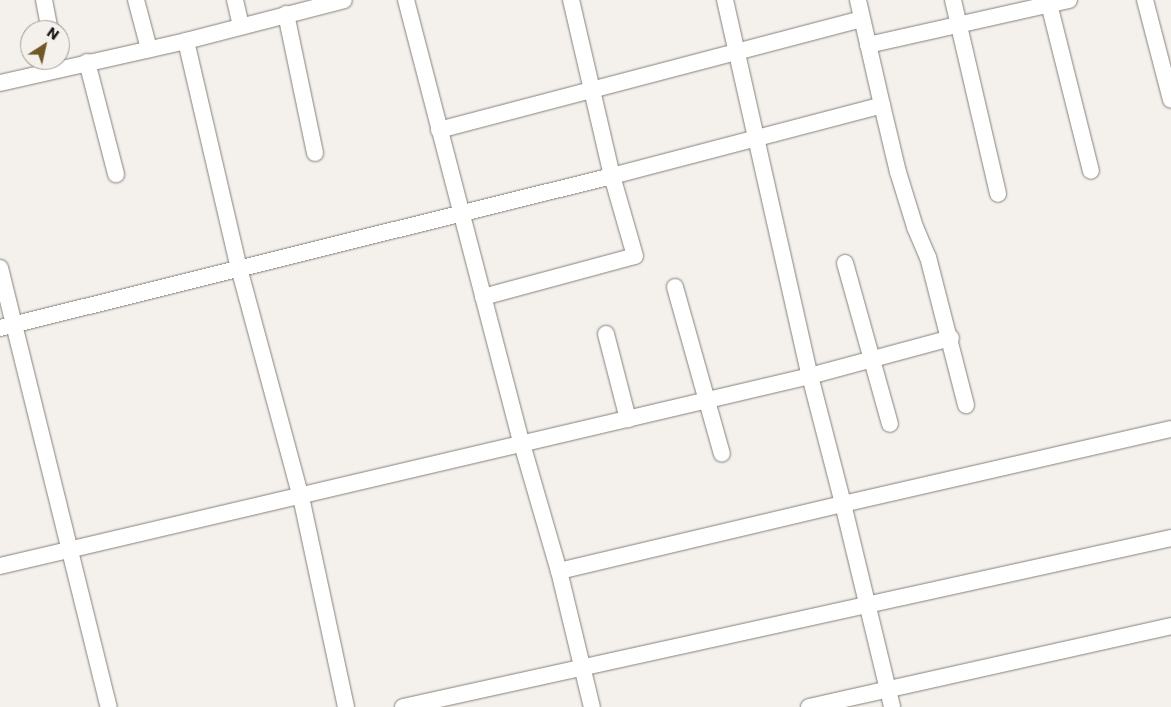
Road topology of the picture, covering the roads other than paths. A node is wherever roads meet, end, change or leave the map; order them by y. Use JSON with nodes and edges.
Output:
{"nodes":[{"id":1,"x":44,"y":0,"type":"edge"},
{"id":2,"x":136,"y":0,"type":"edge"},
{"id":3,"x":235,"y":0,"type":"edge"},
{"id":4,"x":406,"y":0,"type":"edge"},
{"id":5,"x":571,"y":0,"type":"edge"},
{"id":6,"x":725,"y":0,"type":"edge"},
{"id":7,"x":858,"y":0,"type":"edge"},
{"id":8,"x":953,"y":0,"type":"edge"},
{"id":9,"x":1069,"y":0,"type":"edge"},
{"id":10,"x":1145,"y":0,"type":"edge"},
{"id":11,"x":336,"y":1,"type":"edge"},
{"id":12,"x":1049,"y":2,"type":"edge"},
{"id":13,"x":286,"y":14,"type":"junction"},
{"id":14,"x":862,"y":19,"type":"junction"},
{"id":15,"x":48,"y":20,"type":"edge"},
{"id":16,"x":241,"y":25,"type":"junction"},
{"id":17,"x":958,"y":25,"type":"junction"},
{"id":18,"x":186,"y":41,"type":"junction"},
{"id":19,"x":868,"y":45,"type":"junction"},
{"id":20,"x":148,"y":49,"type":"junction"},
{"id":21,"x":735,"y":52,"type":"junction"},
{"id":22,"x":87,"y":62,"type":"junction"},
{"id":23,"x":70,"y":63,"type":"edge"},
{"id":24,"x":39,"y":70,"type":"edge"},
{"id":25,"x":0,"y":83,"type":"edge"},
{"id":26,"x":592,"y":90,"type":"junction"},
{"id":27,"x":1171,"y":100,"type":"edge"},
{"id":28,"x":882,"y":105,"type":"junction"},
{"id":29,"x":439,"y":130,"type":"junction"},
{"id":30,"x":757,"y":139,"type":"junction"},
{"id":31,"x":315,"y":153,"type":"dead end"},
{"id":32,"x":1092,"y":171,"type":"dead end"},
{"id":33,"x":116,"y":174,"type":"dead end"},
{"id":34,"x":612,"y":176,"type":"junction"},
{"id":35,"x":998,"y":194,"type":"dead end"},
{"id":36,"x":461,"y":214,"type":"junction"},
{"id":37,"x":845,"y":263,"type":"dead end"},
{"id":38,"x":0,"y":268,"type":"edge"},
{"id":39,"x":239,"y":268,"type":"junction"},
{"id":40,"x":675,"y":287,"type":"dead end"},
{"id":41,"x":483,"y":297,"type":"junction"},
{"id":42,"x":7,"y":326,"type":"edge"},
{"id":43,"x":606,"y":334,"type":"dead end"},
{"id":44,"x":951,"y":338,"type":"junction"},
{"id":45,"x":872,"y":359,"type":"junction"},
{"id":46,"x":810,"y":376,"type":"junction"},
{"id":47,"x":709,"y":400,"type":"junction"},
{"id":48,"x":966,"y":405,"type":"dead end"},
{"id":49,"x":628,"y":419,"type":"junction"},
{"id":50,"x":890,"y":424,"type":"dead end"},
{"id":51,"x":1171,"y":430,"type":"edge"},
{"id":52,"x":522,"y":444,"type":"junction"},
{"id":53,"x":722,"y":454,"type":"dead end"},
{"id":54,"x":301,"y":496,"type":"junction"},
{"id":55,"x":843,"y":504,"type":"junction"},
{"id":56,"x":1171,"y":538,"type":"edge"},
{"id":57,"x":70,"y":550,"type":"junction"},
{"id":58,"x":0,"y":566,"type":"edge"},
{"id":59,"x":559,"y":571,"type":"junction"},
{"id":60,"x":868,"y":604,"type":"junction"},
{"id":61,"x":1171,"y":626,"type":"edge"},
{"id":62,"x":581,"y":668,"type":"junction"},
{"id":63,"x":887,"y":690,"type":"junction"},
{"id":64,"x":109,"y":707,"type":"edge"},
{"id":65,"x":346,"y":707,"type":"edge"},
{"id":66,"x":403,"y":707,"type":"edge"},
{"id":67,"x":592,"y":707,"type":"edge"},
{"id":68,"x":809,"y":707,"type":"edge"},
{"id":69,"x":892,"y":707,"type":"edge"}],
"edges":[{"from":1,"to":15,"type":"street"},
{"from":2,"to":20,"type":"street"},
{"from":3,"to":16,"type":"street"},
{"from":4,"to":29,"type":"street"},
{"from":5,"to":26,"type":"street"},
{"from":6,"to":21,"type":"street"},
{"from":7,"to":14,"type":"street"},
{"from":8,"to":17,"type":"street"},
{"from":9,"to":12,"type":"street"},
{"from":10,"to":27,"type":"street"},
{"from":11,"to":13,"type":"street"},
{"from":12,"to":17,"type":"street"},
{"from":12,"to":32,"type":"street"},
{"from":13,"to":16,"type":"street"},
{"from":13,"to":31,"type":"street"},
{"from":14,"to":19,"type":"street"},
{"from":14,"to":21,"type":"street"},
{"from":16,"to":18,"type":"street"},
{"from":17,"to":19,"type":"street"},
{"from":17,"to":35,"type":"street"},
{"from":18,"to":20,"type":"street"},
{"from":18,"to":39,"type":"street"},
{"from":19,"to":28,"type":"street"},
{"from":20,"to":22,"type":"street"},
{"from":21,"to":26,"type":"street"},
{"from":21,"to":30,"type":"street"},
{"from":22,"to":23,"type":"street"},
{"from":22,"to":33,"type":"street"},
{"from":24,"to":25,"type":"street"},
{"from":26,"to":29,"type":"street"},
{"from":26,"to":34,"type":"street"},
{"from":28,"to":30,"type":"street"},
{"from":28,"to":44,"type":"street"},
{"from":29,"to":36,"type":"street"},
{"from":30,"to":34,"type":"street"},
{"from":30,"to":46,"type":"street"},
{"from":34,"to":36,"type":"street"},
{"from":34,"to":41,"type":"street"},
{"from":36,"to":39,"type":"street"},
{"from":36,"to":41,"type":"street"},
{"from":37,"to":45,"type":"street"},
{"from":38,"to":42,"type":"street"},
{"from":39,"to":42,"type":"street"},
{"from":39,"to":54,"type":"street"},
{"from":40,"to":47,"type":"street"},
{"from":41,"to":52,"type":"street"},
{"from":42,"to":57,"type":"street"},
{"from":43,"to":49,"type":"street"},
{"from":44,"to":45,"type":"street"},
{"from":44,"to":48,"type":"street"},
{"from":45,"to":46,"type":"street"},
{"from":45,"to":50,"type":"street"},
{"from":46,"to":47,"type":"street"},
{"from":46,"to":55,"type":"street"},
{"from":47,"to":49,"type":"street"},
{"from":47,"to":53,"type":"street"},
{"from":49,"to":52,"type":"street"},
{"from":51,"to":55,"type":"street"},
{"from":52,"to":54,"type":"street"},
{"from":52,"to":59,"type":"street"},
{"from":54,"to":57,"type":"street"},
{"from":54,"to":65,"type":"street"},
{"from":55,"to":59,"type":"street"},
{"from":55,"to":60,"type":"street"},
{"from":56,"to":60,"type":"street"},
{"from":57,"to":58,"type":"street"},
{"from":57,"to":64,"type":"street"},
{"from":59,"to":62,"type":"street"},
{"from":60,"to":62,"type":"street"},
{"from":60,"to":63,"type":"street"},
{"from":61,"to":63,"type":"street"},
{"from":62,"to":66,"type":"street"},
{"from":62,"to":67,"type":"street"},
{"from":63,"to":68,"type":"street"},
{"from":63,"to":69,"type":"street"}]}
